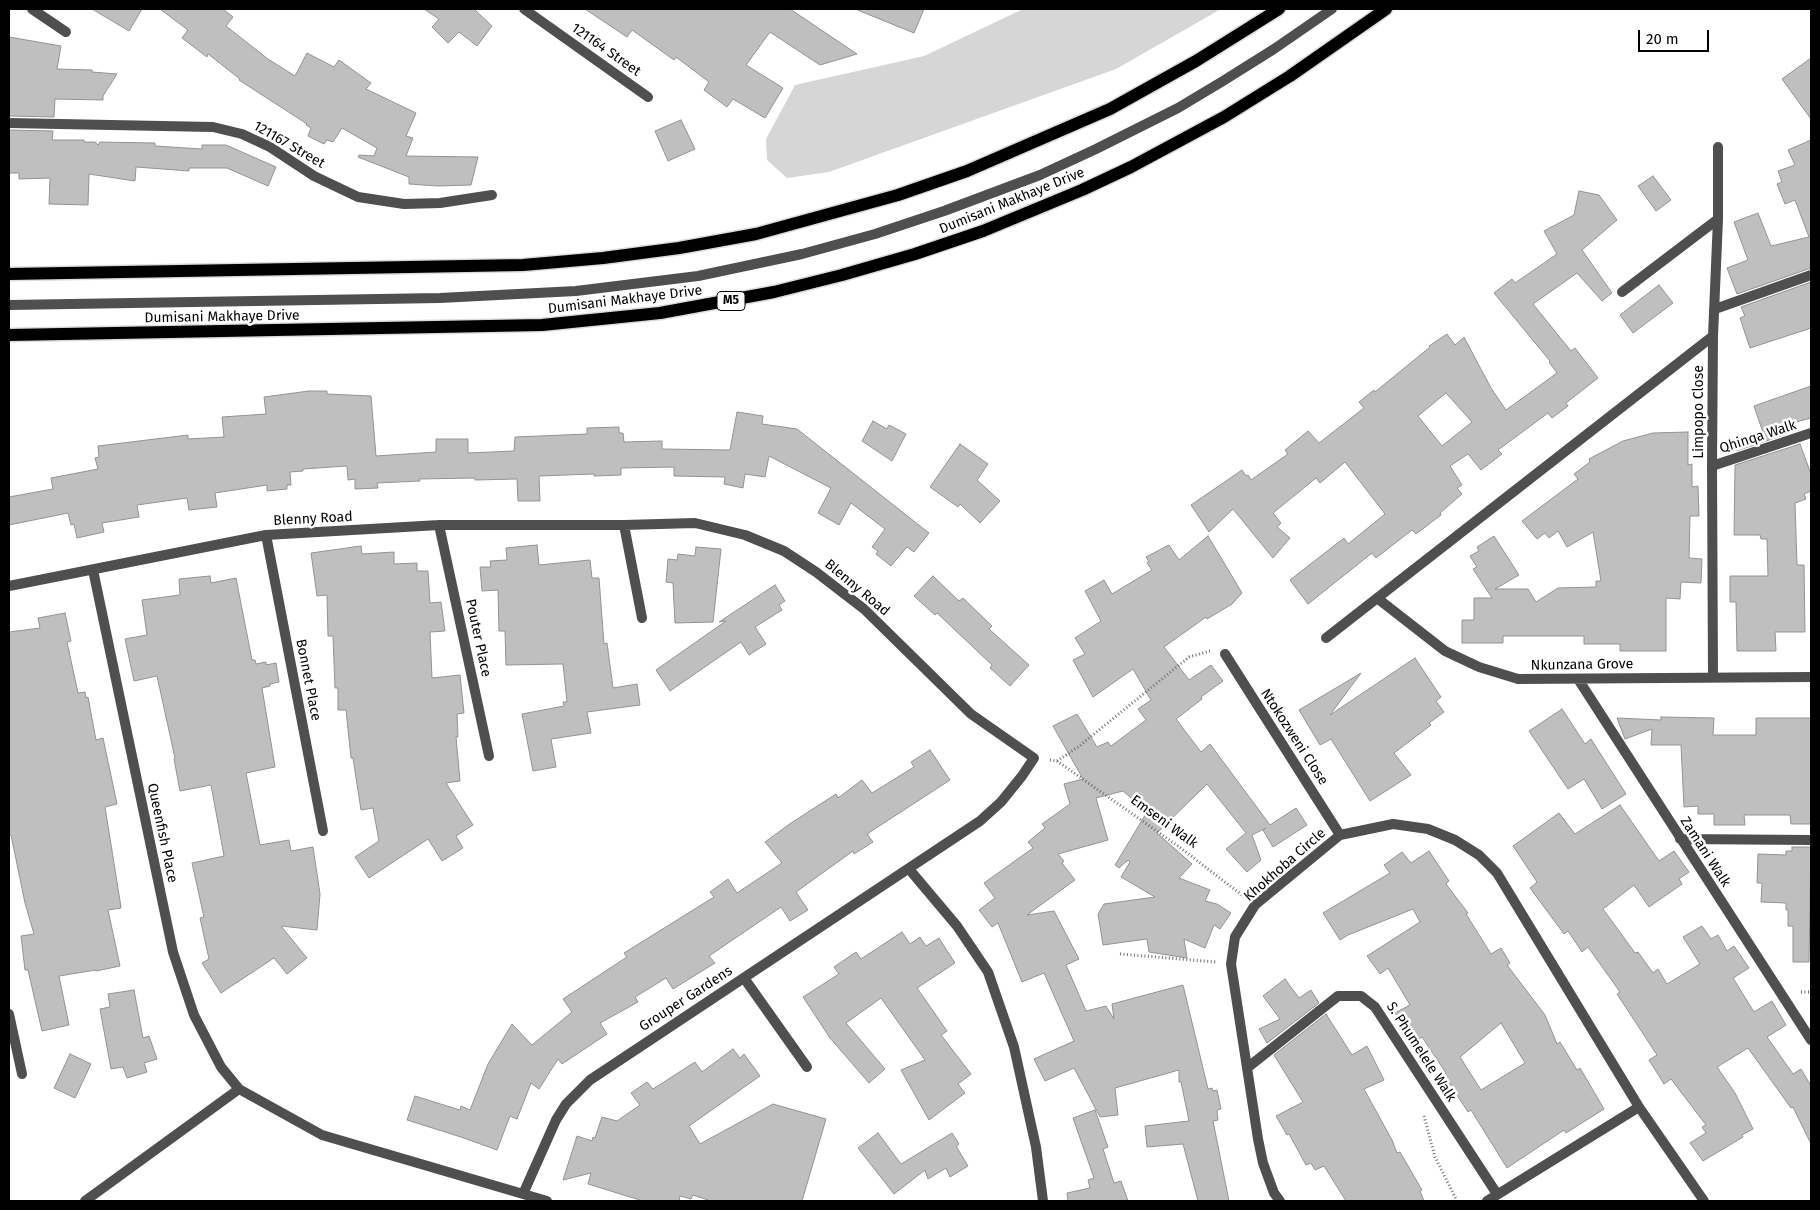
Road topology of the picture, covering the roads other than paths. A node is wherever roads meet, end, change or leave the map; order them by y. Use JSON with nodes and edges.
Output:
{"nodes":[{"id":1,"x":32,"y":9,"type":"edge"},
{"id":2,"x":524,"y":9,"type":"edge"},
{"id":3,"x":1279,"y":9,"type":"edge"},
{"id":4,"x":1332,"y":9,"type":"edge"},
{"id":5,"x":1386,"y":9,"type":"edge"},
{"id":6,"x":66,"y":32,"type":"dead end"},
{"id":7,"x":648,"y":97,"type":"dead end"},
{"id":8,"x":9,"y":123,"type":"edge"},
{"id":9,"x":1718,"y":147,"type":"dead end"},
{"id":10,"x":492,"y":195,"type":"dead end"},
{"id":11,"x":1718,"y":218,"type":"junction"},
{"id":12,"x":9,"y":274,"type":"edge"},
{"id":13,"x":1811,"y":275,"type":"edge"},
{"id":14,"x":1622,"y":292,"type":"dead end"},
{"id":15,"x":9,"y":305,"type":"edge"},
{"id":16,"x":1715,"y":309,"type":"junction"},
{"id":17,"x":9,"y":336,"type":"edge"},
{"id":18,"x":1713,"y":336,"type":"junction"},
{"id":19,"x":1811,"y":434,"type":"edge"},
{"id":20,"x":1712,"y":466,"type":"junction"},
{"id":21,"x":439,"y":525,"type":"junction"},
{"id":22,"x":624,"y":525,"type":"junction"},
{"id":23,"x":266,"y":535,"type":"junction"},
{"id":24,"x":92,"y":570,"type":"junction"},
{"id":25,"x":9,"y":586,"type":"edge"},
{"id":26,"x":1377,"y":598,"type":"junction"},
{"id":27,"x":642,"y":618,"type":"dead end"},
{"id":28,"x":1326,"y":638,"type":"dead end"},
{"id":29,"x":1225,"y":654,"type":"road end"},
{"id":30,"x":1713,"y":677,"type":"junction"},
{"id":31,"x":1811,"y":677,"type":"edge"},
{"id":32,"x":1578,"y":678,"type":"junction"},
{"id":33,"x":490,"y":756,"type":"dead end"},
{"id":34,"x":1034,"y":758,"type":"joint"},
{"id":35,"x":323,"y":831,"type":"dead end"},
{"id":36,"x":1340,"y":834,"type":"junction"},
{"id":37,"x":1680,"y":839,"type":"junction"},
{"id":38,"x":1811,"y":840,"type":"edge"},
{"id":39,"x":909,"y":869,"type":"junction"},
{"id":40,"x":744,"y":978,"type":"junction"},
{"id":41,"x":9,"y":1014,"type":"edge"},
{"id":42,"x":1811,"y":1040,"type":"edge"},
{"id":43,"x":807,"y":1067,"type":"dead end"},
{"id":44,"x":1247,"y":1068,"type":"junction"},
{"id":45,"x":22,"y":1074,"type":"dead end"},
{"id":46,"x":239,"y":1089,"type":"junction"},
{"id":47,"x":1639,"y":1107,"type":"junction"},
{"id":48,"x":523,"y":1194,"type":"junction"},
{"id":49,"x":1498,"y":1194,"type":"junction"},
{"id":50,"x":85,"y":1201,"type":"edge"},
{"id":51,"x":547,"y":1201,"type":"edge"},
{"id":52,"x":1042,"y":1201,"type":"edge"},
{"id":53,"x":1280,"y":1201,"type":"edge"},
{"id":54,"x":1486,"y":1201,"type":"edge"},
{"id":55,"x":1704,"y":1201,"type":"edge"}],
"edges":[{"from":1,"to":6,"type":"street"},
{"from":2,"to":7,"type":"street","name":"121164 Street"},
{"from":3,"to":12,"type":"main road"},
{"from":4,"to":15,"type":"street"},
{"from":5,"to":17,"type":"main road","name":"Dumisani Makhaye Drive","number":"M5"},
{"from":8,"to":10,"type":"street","name":"121167 Street"},
{"from":9,"to":11,"type":"street","name":"Limpopo Close"},
{"from":11,"to":14,"type":"street"},
{"from":11,"to":16,"type":"street","name":"Limpopo Close"},
{"from":13,"to":16,"type":"street"},
{"from":16,"to":18,"type":"street","name":"Limpopo Close"},
{"from":18,"to":20,"type":"street","name":"Limpopo Close"},
{"from":18,"to":26,"type":"street"},
{"from":19,"to":20,"type":"street","name":"Qhinqa Walk"},
{"from":20,"to":30,"type":"street","name":"Limpopo Close"},
{"from":21,"to":22,"type":"street","name":"Blenny Road"},
{"from":21,"to":23,"type":"street","name":"Blenny Road"},
{"from":21,"to":33,"type":"street","name":"Pouter Place"},
{"from":22,"to":27,"type":"street"},
{"from":22,"to":34,"type":"street","name":"Blenny Road"},
{"from":23,"to":24,"type":"street","name":"Blenny Road"},
{"from":23,"to":35,"type":"street","name":"Bonnet Place"},
{"from":24,"to":25,"type":"street","name":"Blenny Road"},
{"from":24,"to":46,"type":"street","name":"Queenfish Place"},
{"from":26,"to":28,"type":"street"},
{"from":26,"to":32,"type":"street","name":"Nkunzana Grove"},
{"from":29,"to":36,"type":"street","name":"Ntokozweni Close"},
{"from":30,"to":31,"type":"street","name":"Nkunzana Grove"},
{"from":30,"to":32,"type":"street","name":"Nkunzana Grove"},
{"from":32,"to":37,"type":"street","name":"Zamani Walk"},
{"from":34,"to":39,"type":"street","name":"Grouper Gardens"},
{"from":36,"to":44,"type":"street","name":"Khokhoba Circle"},
{"from":36,"to":47,"type":"street","name":"Khokhoba Circle"},
{"from":37,"to":38,"type":"street"},
{"from":37,"to":42,"type":"street","name":"Zamani Walk"},
{"from":39,"to":40,"type":"street","name":"Grouper Gardens"},
{"from":39,"to":52,"type":"street"},
{"from":40,"to":43,"type":"street"},
{"from":40,"to":48,"type":"street","name":"Grouper Gardens"},
{"from":41,"to":45,"type":"street"},
{"from":44,"to":49,"type":"street","name":"S. Phumelele Walk"},
{"from":44,"to":53,"type":"street","name":"Khokhoba Circle"},
{"from":46,"to":48,"type":"street"},
{"from":46,"to":50,"type":"street"},
{"from":47,"to":49,"type":"street"},
{"from":47,"to":55,"type":"street","name":"Khokhoba Circle"},
{"from":48,"to":51,"type":"street"},
{"from":49,"to":54,"type":"street"}]}
